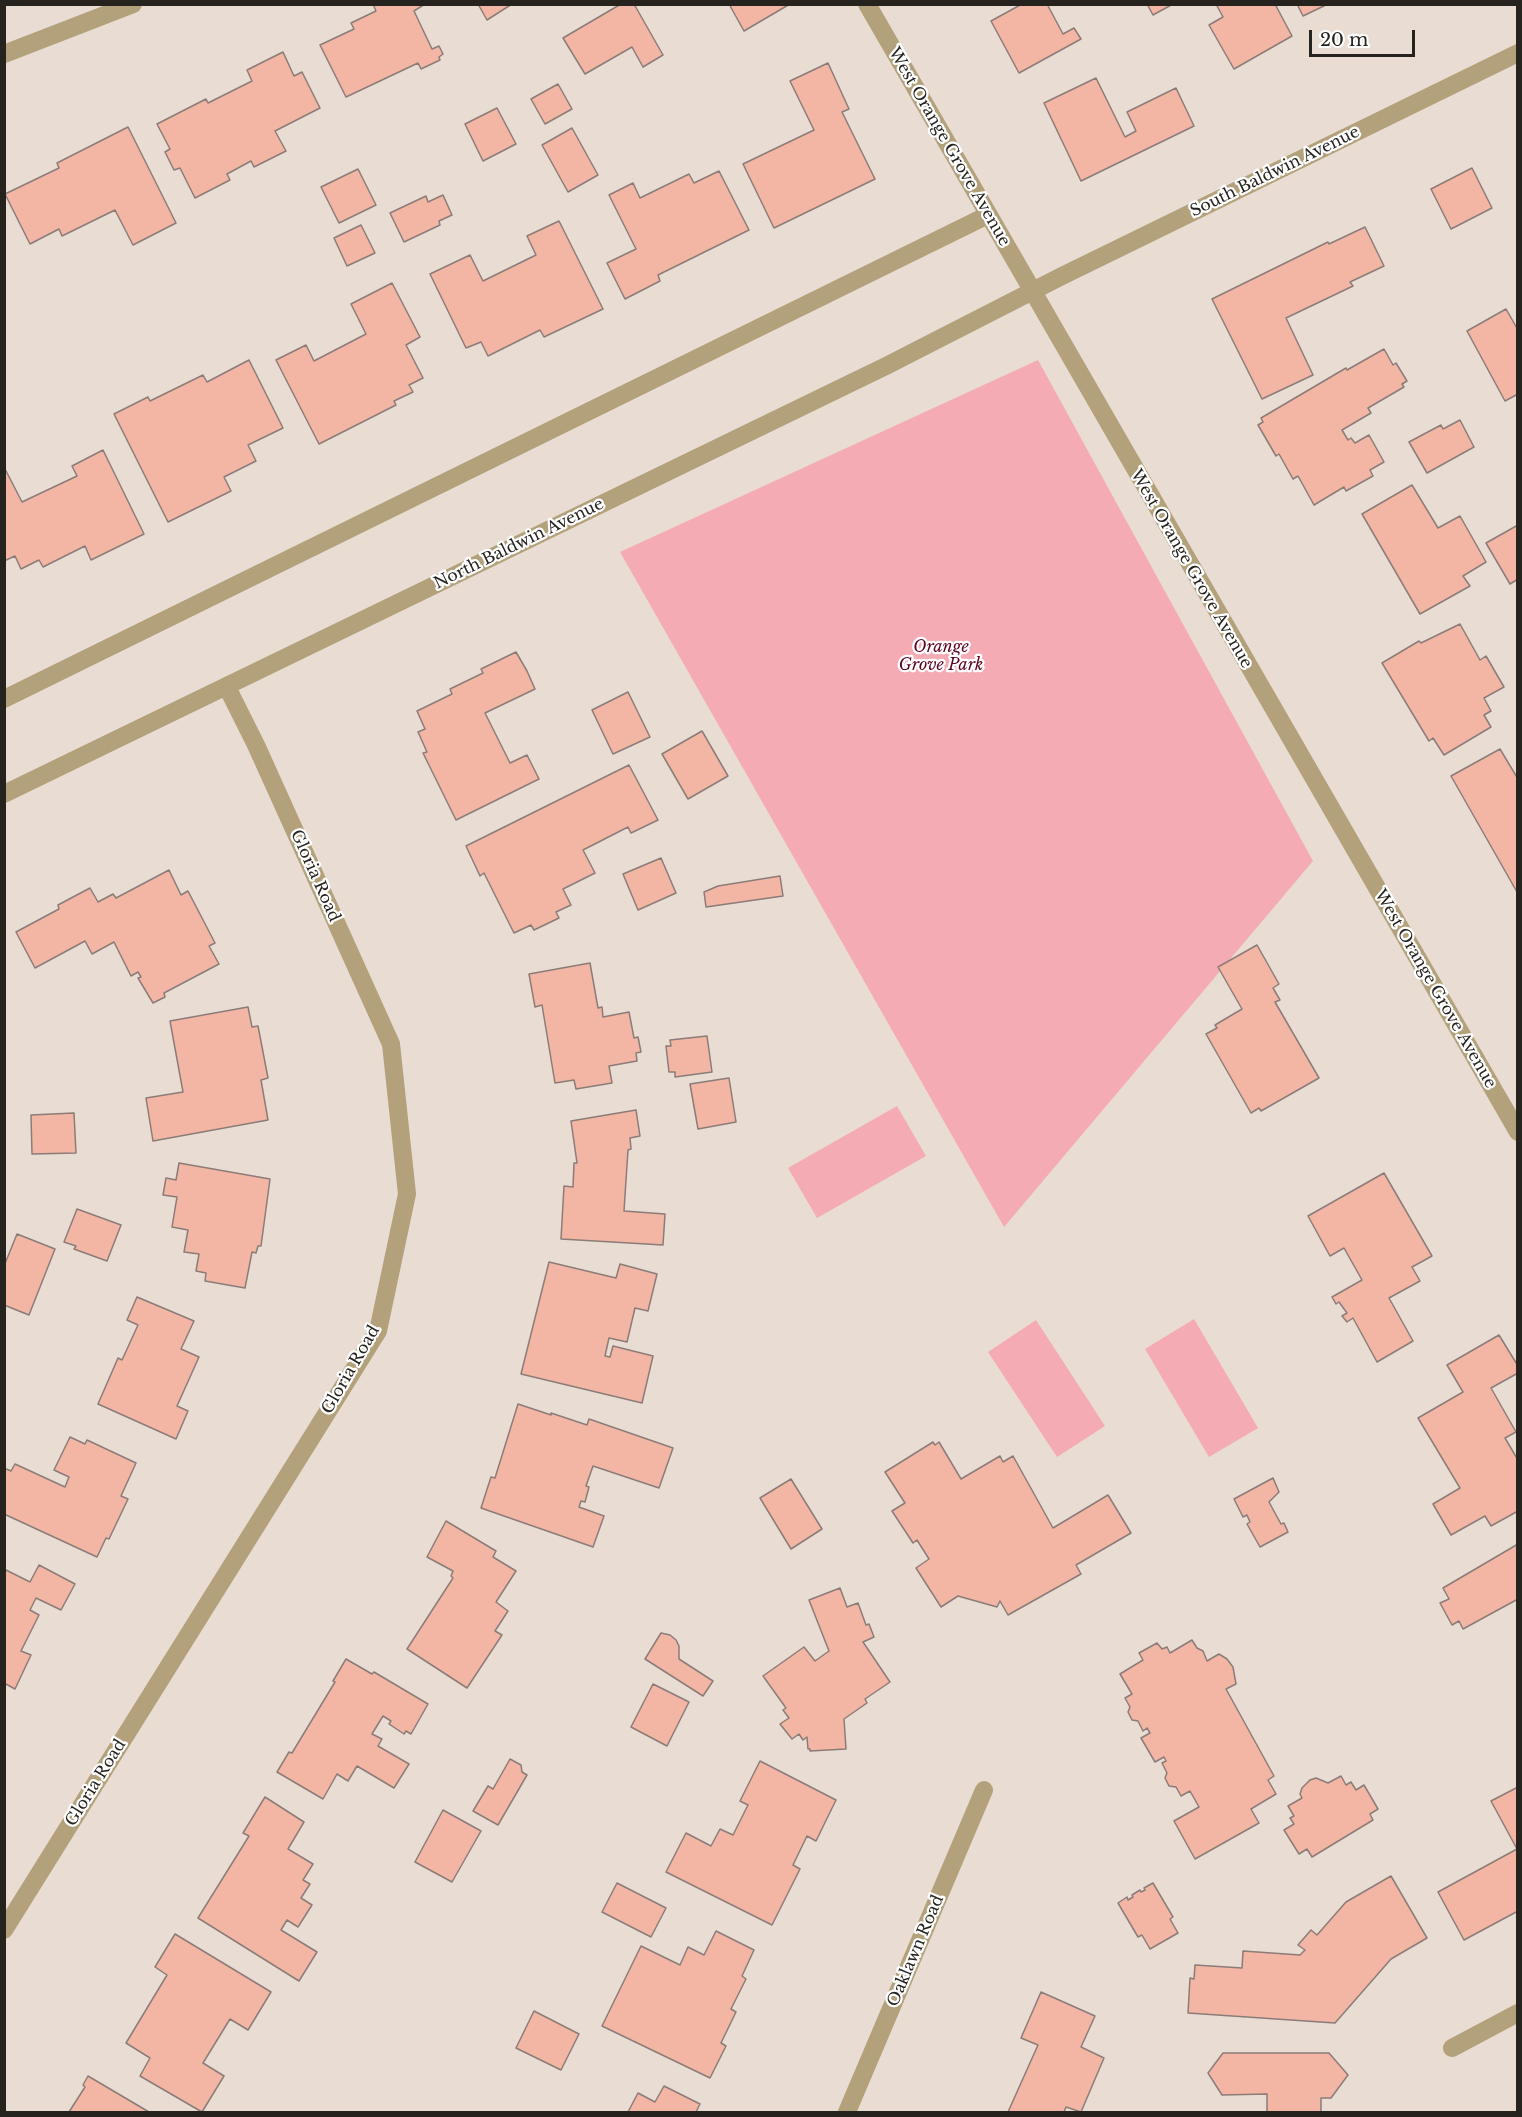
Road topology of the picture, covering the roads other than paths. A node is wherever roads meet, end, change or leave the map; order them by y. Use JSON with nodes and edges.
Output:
{"nodes":[{"id":1,"x":133,"y":4,"type":"edge"},
{"id":2,"x":867,"y":4,"type":"edge"},
{"id":3,"x":1518,"y":53,"type":"edge"},
{"id":4,"x":4,"y":54,"type":"edge"},
{"id":5,"x":988,"y":215,"type":"junction"},
{"id":6,"x":1032,"y":291,"type":"junction"},
{"id":7,"x":227,"y":687,"type":"junction"},
{"id":8,"x":4,"y":699,"type":"edge"},
{"id":9,"x":4,"y":794,"type":"edge"},
{"id":10,"x":1518,"y":1132,"type":"edge"},
{"id":11,"x":984,"y":1790,"type":"dead end"},
{"id":12,"x":4,"y":1930,"type":"edge"},
{"id":13,"x":1518,"y":2013,"type":"edge"},
{"id":14,"x":1452,"y":2048,"type":"dead end"},
{"id":15,"x":847,"y":2112,"type":"edge"}],
"edges":[{"from":1,"to":4,"type":"street"},
{"from":2,"to":5,"type":"street","name":"West Orange Grove Avenue"},
{"from":3,"to":6,"type":"street","name":"South Baldwin Avenue"},
{"from":5,"to":6,"type":"street","name":"West Orange Grove Avenue"},
{"from":5,"to":8,"type":"street"},
{"from":6,"to":7,"type":"street","name":"North Baldwin Avenue"},
{"from":6,"to":10,"type":"street","name":"West Orange Grove Avenue"},
{"from":7,"to":9,"type":"street","name":"North Baldwin Avenue"},
{"from":7,"to":12,"type":"street","name":"Gloria Road"},
{"from":11,"to":15,"type":"street","name":"Oaklawn Road"},
{"from":13,"to":14,"type":"street"}]}
